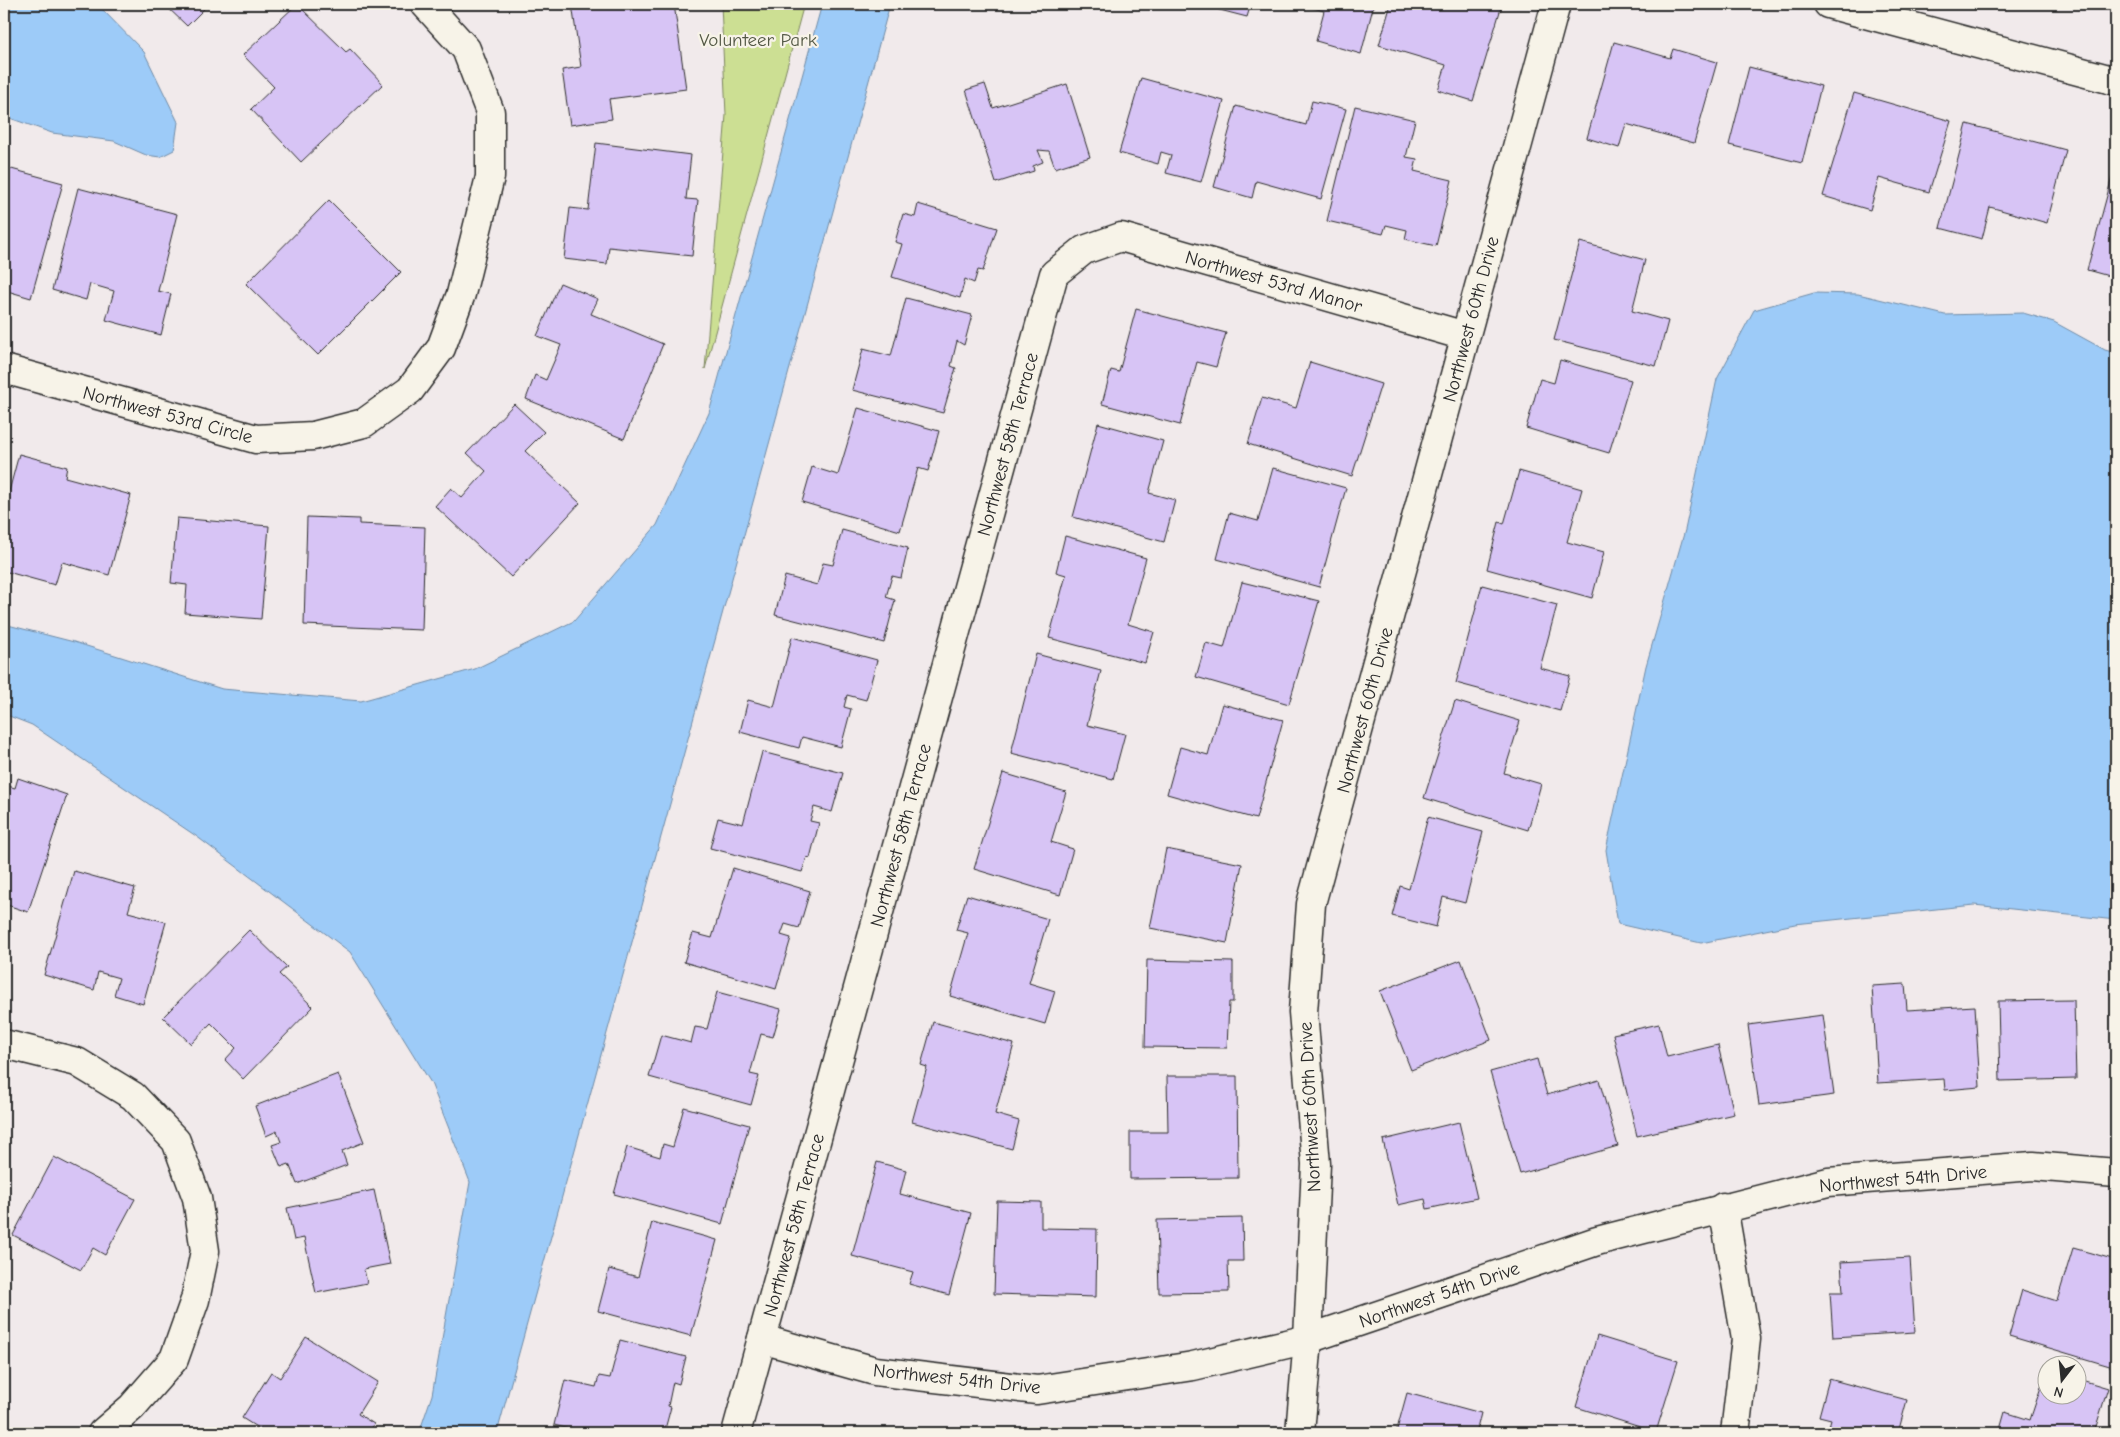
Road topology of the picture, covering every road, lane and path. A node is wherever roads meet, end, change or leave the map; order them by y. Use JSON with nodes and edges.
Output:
{"nodes":[{"id":1,"x":425,"y":4,"type":"edge"},
{"id":2,"x":1556,"y":4,"type":"edge"},
{"id":3,"x":1828,"y":4,"type":"edge"},
{"id":4,"x":2116,"y":81,"type":"edge"},
{"id":5,"x":1084,"y":250,"type":"joint"},
{"id":6,"x":1465,"y":336,"type":"junction"},
{"id":7,"x":4,"y":369,"type":"edge"},
{"id":8,"x":4,"y":1044,"type":"edge"},
{"id":9,"x":2116,"y":1173,"type":"edge"},
{"id":10,"x":1723,"y":1207,"type":"junction"},
{"id":11,"x":1308,"y":1338,"type":"junction"},
{"id":12,"x":762,"y":1339,"type":"junction"},
{"id":13,"x":102,"y":1433,"type":"edge"},
{"id":14,"x":736,"y":1433,"type":"edge"},
{"id":15,"x":1300,"y":1433,"type":"edge"},
{"id":16,"x":1735,"y":1433,"type":"edge"}],
"edges":[{"from":1,"to":7,"type":"street","name":"Northwest 53rd Circle"},
{"from":2,"to":6,"type":"street","name":"Northwest 60th Drive"},
{"from":3,"to":4,"type":"street"},
{"from":5,"to":6,"type":"street","name":"Northwest 53rd Manor"},
{"from":5,"to":12,"type":"street","name":"Northwest 58th Terrace"},
{"from":6,"to":11,"type":"street","name":"Northwest 60th Drive"},
{"from":8,"to":13,"type":"street"},
{"from":9,"to":10,"type":"street","name":"Northwest 54th Drive"},
{"from":10,"to":11,"type":"street","name":"Northwest 54th Drive"},
{"from":10,"to":16,"type":"street"},
{"from":11,"to":12,"type":"street","name":"Northwest 54th Drive"},
{"from":11,"to":15,"type":"street","name":"Northwest 60th Drive"},
{"from":12,"to":14,"type":"street","name":"Northwest 58th Terrace"}]}
